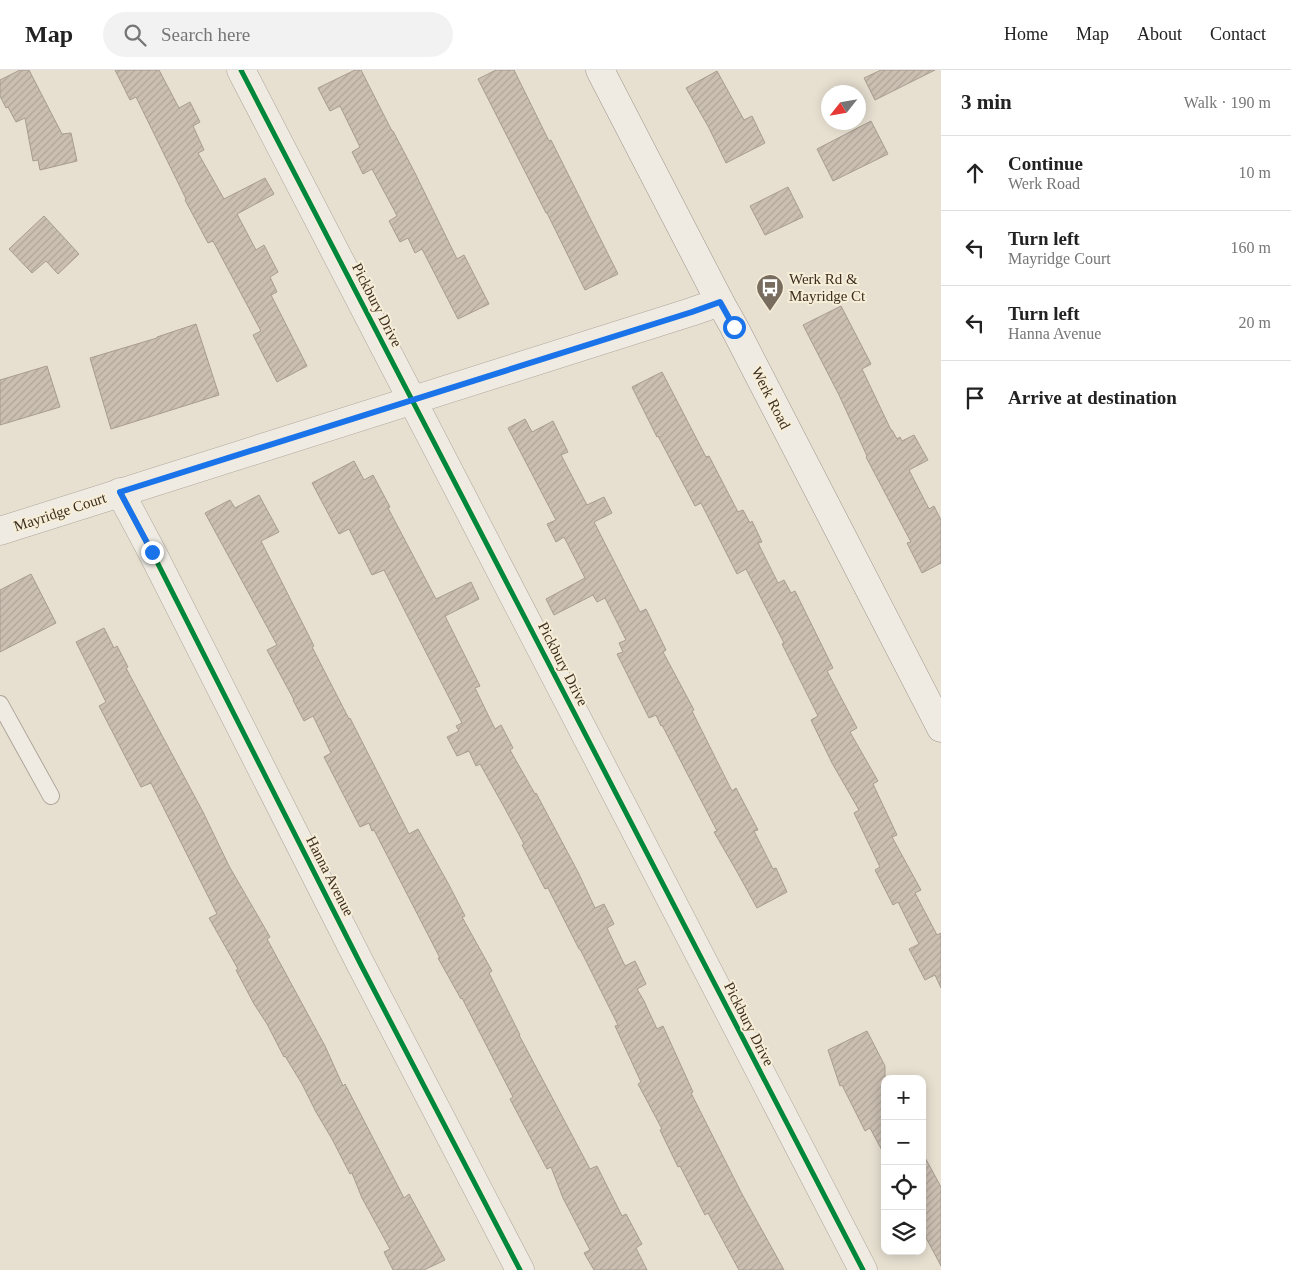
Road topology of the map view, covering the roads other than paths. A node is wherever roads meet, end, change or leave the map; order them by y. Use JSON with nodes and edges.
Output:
{"nodes":[{"id":1,"x":241,"y":70,"type":"edge"},
{"id":2,"x":600,"y":70,"type":"edge"},
{"id":3,"x":720,"y":302,"type":"junction"},
{"id":4,"x":412,"y":400,"type":"junction"},
{"id":5,"x":120,"y":492,"type":"junction"},
{"id":6,"x":0,"y":531,"type":"edge"},
{"id":7,"x":0,"y":704,"type":"edge"},
{"id":8,"x":941,"y":728,"type":"edge"},
{"id":9,"x":51,"y":796,"type":"dead end"},
{"id":10,"x":520,"y":1270,"type":"edge"},
{"id":11,"x":863,"y":1270,"type":"edge"}],
"edges":[{"from":1,"to":4,"type":"street","name":"Pickbury Drive"},
{"from":2,"to":3,"type":"street","name":"Werk Road"},
{"from":3,"to":4,"type":"street","name":"Mayridge Court"},
{"from":3,"to":8,"type":"street","name":"Werk Road"},
{"from":4,"to":5,"type":"street","name":"Mayridge Court"},
{"from":4,"to":11,"type":"street","name":"Pickbury Drive"},
{"from":5,"to":6,"type":"street","name":"Mayridge Court"},
{"from":5,"to":10,"type":"street","name":"Hanna Avenue"},
{"from":7,"to":9,"type":"lane"}]}
